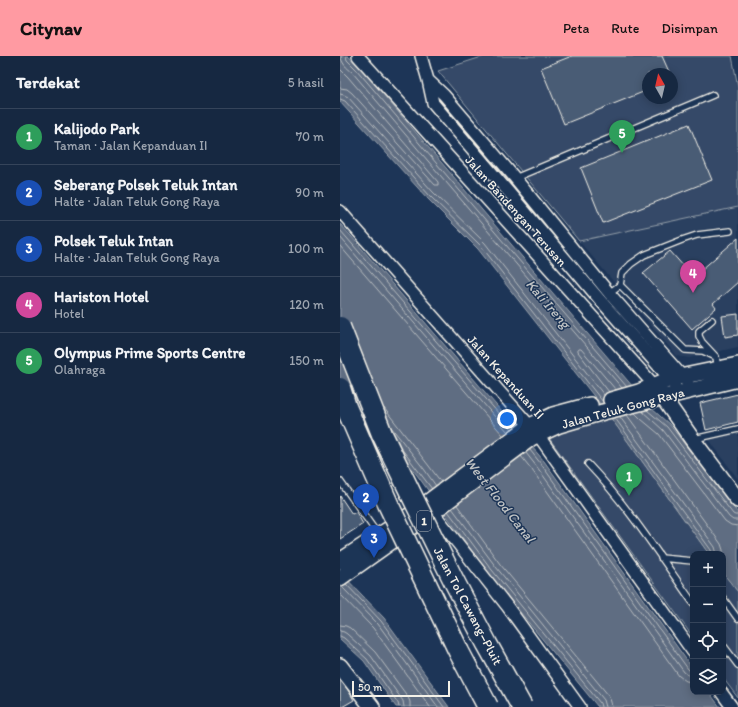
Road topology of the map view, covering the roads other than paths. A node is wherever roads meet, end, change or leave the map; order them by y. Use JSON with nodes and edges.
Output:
{"nodes":[{"id":1,"x":358,"y":56,"type":"edge"},
{"id":2,"x":421,"y":56,"type":"edge"},
{"id":3,"x":428,"y":80,"type":"junction"},
{"id":4,"x":713,"y":95,"type":"dead end"},
{"id":5,"x":447,"y":98,"type":"junction"},
{"id":6,"x":437,"y":108,"type":"junction"},
{"id":7,"x":515,"y":178,"type":"junction"},
{"id":8,"x":504,"y":186,"type":"junction"},
{"id":9,"x":340,"y":211,"type":"edge"},
{"id":10,"x":546,"y":216,"type":"junction"},
{"id":11,"x":537,"y":225,"type":"junction"},
{"id":12,"x":730,"y":230,"type":"dead end"},
{"id":13,"x":620,"y":284,"type":"junction"},
{"id":14,"x":609,"y":293,"type":"junction"},
{"id":15,"x":600,"y":300,"type":"junction"},
{"id":16,"x":712,"y":320,"type":"dead end"},
{"id":17,"x":340,"y":327,"type":"edge"},
{"id":18,"x":717,"y":363,"type":"junction"},
{"id":19,"x":738,"y":364,"type":"edge"},
{"id":20,"x":676,"y":378,"type":"junction"},
{"id":21,"x":738,"y":379,"type":"edge"},
{"id":22,"x":340,"y":388,"type":"edge"},
{"id":23,"x":658,"y":391,"type":"junction"},
{"id":24,"x":685,"y":392,"type":"junction"},
{"id":25,"x":340,"y":396,"type":"edge"},
{"id":26,"x":738,"y":429,"type":"edge"},
{"id":27,"x":530,"y":433,"type":"junction"},
{"id":28,"x":692,"y":439,"type":"junction"},
{"id":29,"x":588,"y":464,"type":"dead end"},
{"id":30,"x":340,"y":481,"type":"edge"},
{"id":31,"x":738,"y":500,"type":"edge"},
{"id":32,"x":435,"y":506,"type":"junction"},
{"id":33,"x":410,"y":521,"type":"junction"},
{"id":34,"x":379,"y":536,"type":"junction"},
{"id":35,"x":661,"y":558,"type":"junction"},
{"id":36,"x":690,"y":561,"type":"edge"},
{"id":37,"x":342,"y":571,"type":"edge"},
{"id":38,"x":690,"y":599,"type":"edge"},
{"id":39,"x":726,"y":602,"type":"edge"},
{"id":40,"x":738,"y":619,"type":"edge"},
{"id":41,"x":690,"y":648,"type":"edge"},
{"id":42,"x":726,"y":649,"type":"edge"},
{"id":43,"x":738,"y":665,"type":"edge"},
{"id":44,"x":340,"y":666,"type":"edge"},
{"id":45,"x":723,"y":695,"type":"edge"},
{"id":46,"x":372,"y":707,"type":"edge"},
{"id":47,"x":488,"y":707,"type":"edge"},
{"id":48,"x":522,"y":707,"type":"edge"},
{"id":49,"x":580,"y":707,"type":"edge"},
{"id":50,"x":732,"y":707,"type":"edge"}],
"edges":[{"from":1,"to":23,"type":"street","name":"Jalan Bandengan Terusan"},
{"from":2,"to":3,"type":"street"},
{"from":3,"to":5,"type":"street"},
{"from":3,"to":6,"type":"street"},
{"from":4,"to":7,"type":"lane"},
{"from":5,"to":6,"type":"street"},
{"from":5,"to":7,"type":"street"},
{"from":6,"to":8,"type":"street"},
{"from":7,"to":8,"type":"street"},
{"from":7,"to":10,"type":"street"},
{"from":8,"to":11,"type":"street"},
{"from":9,"to":27,"type":"street","name":"Jalan Kepanduan II"},
{"from":10,"to":11,"type":"street"},
{"from":10,"to":14,"type":"street"},
{"from":11,"to":15,"type":"street"},
{"from":12,"to":13,"type":"lane"},
{"from":13,"to":14,"type":"lane"},
{"from":13,"to":18,"type":"lane"},
{"from":14,"to":15,"type":"street"},
{"from":14,"to":20,"type":"street"},
{"from":15,"to":20,"type":"street"},
{"from":16,"to":18,"type":"lane"},
{"from":17,"to":48,"type":"highway","name":"Jalan Tol Cawang–Pluit","number":"1","bridge":true},
{"from":18,"to":19,"type":"main road","name":"Jalan Teluk Gong Raya"},
{"from":18,"to":20,"type":"main road","name":"Jalan Teluk Gong Raya"},
{"from":20,"to":23,"type":"main road","name":"Jalan Teluk Gong Raya"},
{"from":20,"to":24,"type":"street"},
{"from":21,"to":24,"type":"main road","name":"Jalan Teluk Gong Raya"},
{"from":22,"to":47,"type":"highway","name":"Jalan Tol Cawang–Pluit","number":"1","bridge":true},
{"from":23,"to":24,"type":"main road","name":"Jalan Teluk Gong Raya"},
{"from":23,"to":27,"type":"main road","name":"Jalan Teluk Gong Raya"},
{"from":23,"to":28,"type":"main road"},
{"from":25,"to":33,"type":"street"},
{"from":26,"to":28,"type":"lane"},
{"from":27,"to":32,"type":"main road","name":"Jalan Teluk Gong Raya"},
{"from":27,"to":41,"type":"street","name":"Jalan Kepanduan II"},
{"from":28,"to":31,"type":"main road"},
{"from":29,"to":35,"type":"lane"},
{"from":30,"to":34,"type":"lane"},
{"from":32,"to":33,"type":"main road","name":"Jalan Teluk Gong Raya"},
{"from":32,"to":49,"type":"street"},
{"from":33,"to":34,"type":"main road","name":"Jalan Teluk Gong Raya"},
{"from":33,"to":37,"type":"main road","name":"Jalan Teluk Gong Raya"},
{"from":34,"to":37,"type":"main road","name":"Jalan Teluk Gong Raya"},
{"from":35,"to":36,"type":"lane"},
{"from":35,"to":38,"type":"lane"},
{"from":39,"to":40,"type":"lane"},
{"from":42,"to":43,"type":"lane"},
{"from":44,"to":46,"type":"main road"},
{"from":45,"to":50,"type":"street"}]}
